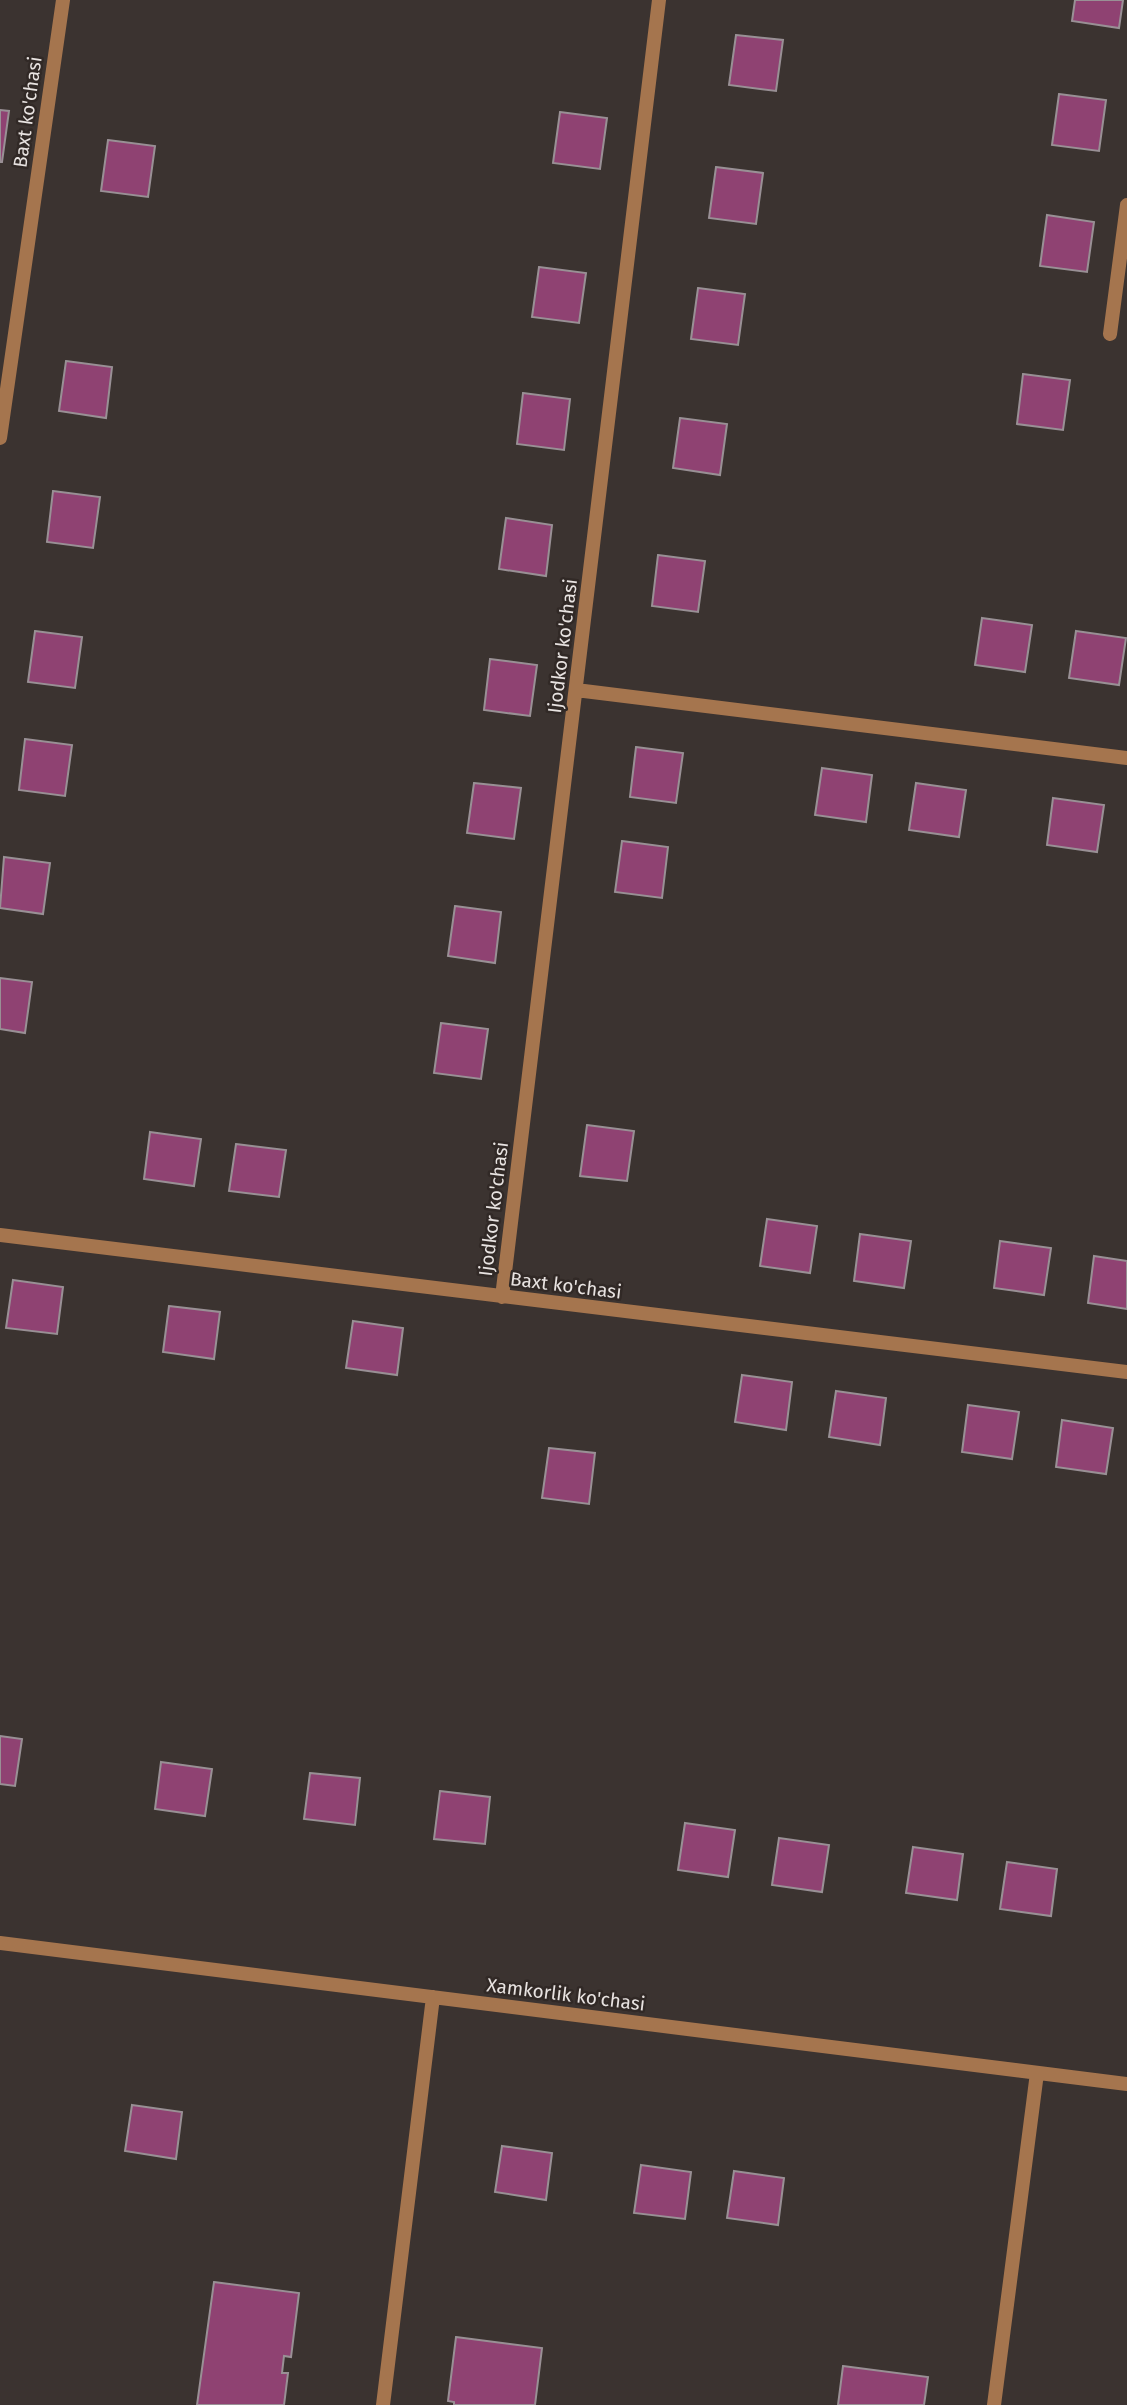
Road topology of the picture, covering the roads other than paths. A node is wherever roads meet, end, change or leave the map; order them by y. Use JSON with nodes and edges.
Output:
{"nodes":[{"id":1,"x":63,"y":0,"type":"edge"},
{"id":2,"x":659,"y":0,"type":"edge"},
{"id":3,"x":1127,"y":205,"type":"edge"},
{"id":4,"x":1110,"y":334,"type":"dead end"},
{"id":5,"x":0,"y":438,"type":"edge"},
{"id":6,"x":576,"y":690,"type":"junction"},
{"id":7,"x":1127,"y":758,"type":"edge"},
{"id":8,"x":0,"y":1235,"type":"edge"},
{"id":9,"x":502,"y":1297,"type":"junction"},
{"id":10,"x":1127,"y":1372,"type":"edge"},
{"id":11,"x":0,"y":1943,"type":"edge"},
{"id":12,"x":433,"y":1997,"type":"junction"},
{"id":13,"x":1037,"y":2073,"type":"junction"},
{"id":14,"x":1127,"y":2084,"type":"edge"},
{"id":15,"x":383,"y":2405,"type":"edge"},
{"id":16,"x":995,"y":2405,"type":"edge"}],
"edges":[{"from":1,"to":5,"type":"street","name":"Baxt ko'chasi"},
{"from":2,"to":6,"type":"street","name":"Ijodkor ko'chasi"},
{"from":3,"to":4,"type":"street"},
{"from":6,"to":7,"type":"street"},
{"from":6,"to":9,"type":"street","name":"Ijodkor ko'chasi"},
{"from":8,"to":9,"type":"street","name":"Baxt ko'chasi"},
{"from":9,"to":10,"type":"street","name":"Baxt ko'chasi"},
{"from":11,"to":12,"type":"street","name":"Xamkorlik ko'chasi"},
{"from":12,"to":13,"type":"street","name":"Xamkorlik ko'chasi"},
{"from":12,"to":15,"type":"street"},
{"from":13,"to":14,"type":"street","name":"Xamkorlik ko'chasi"},
{"from":13,"to":16,"type":"street"}]}
